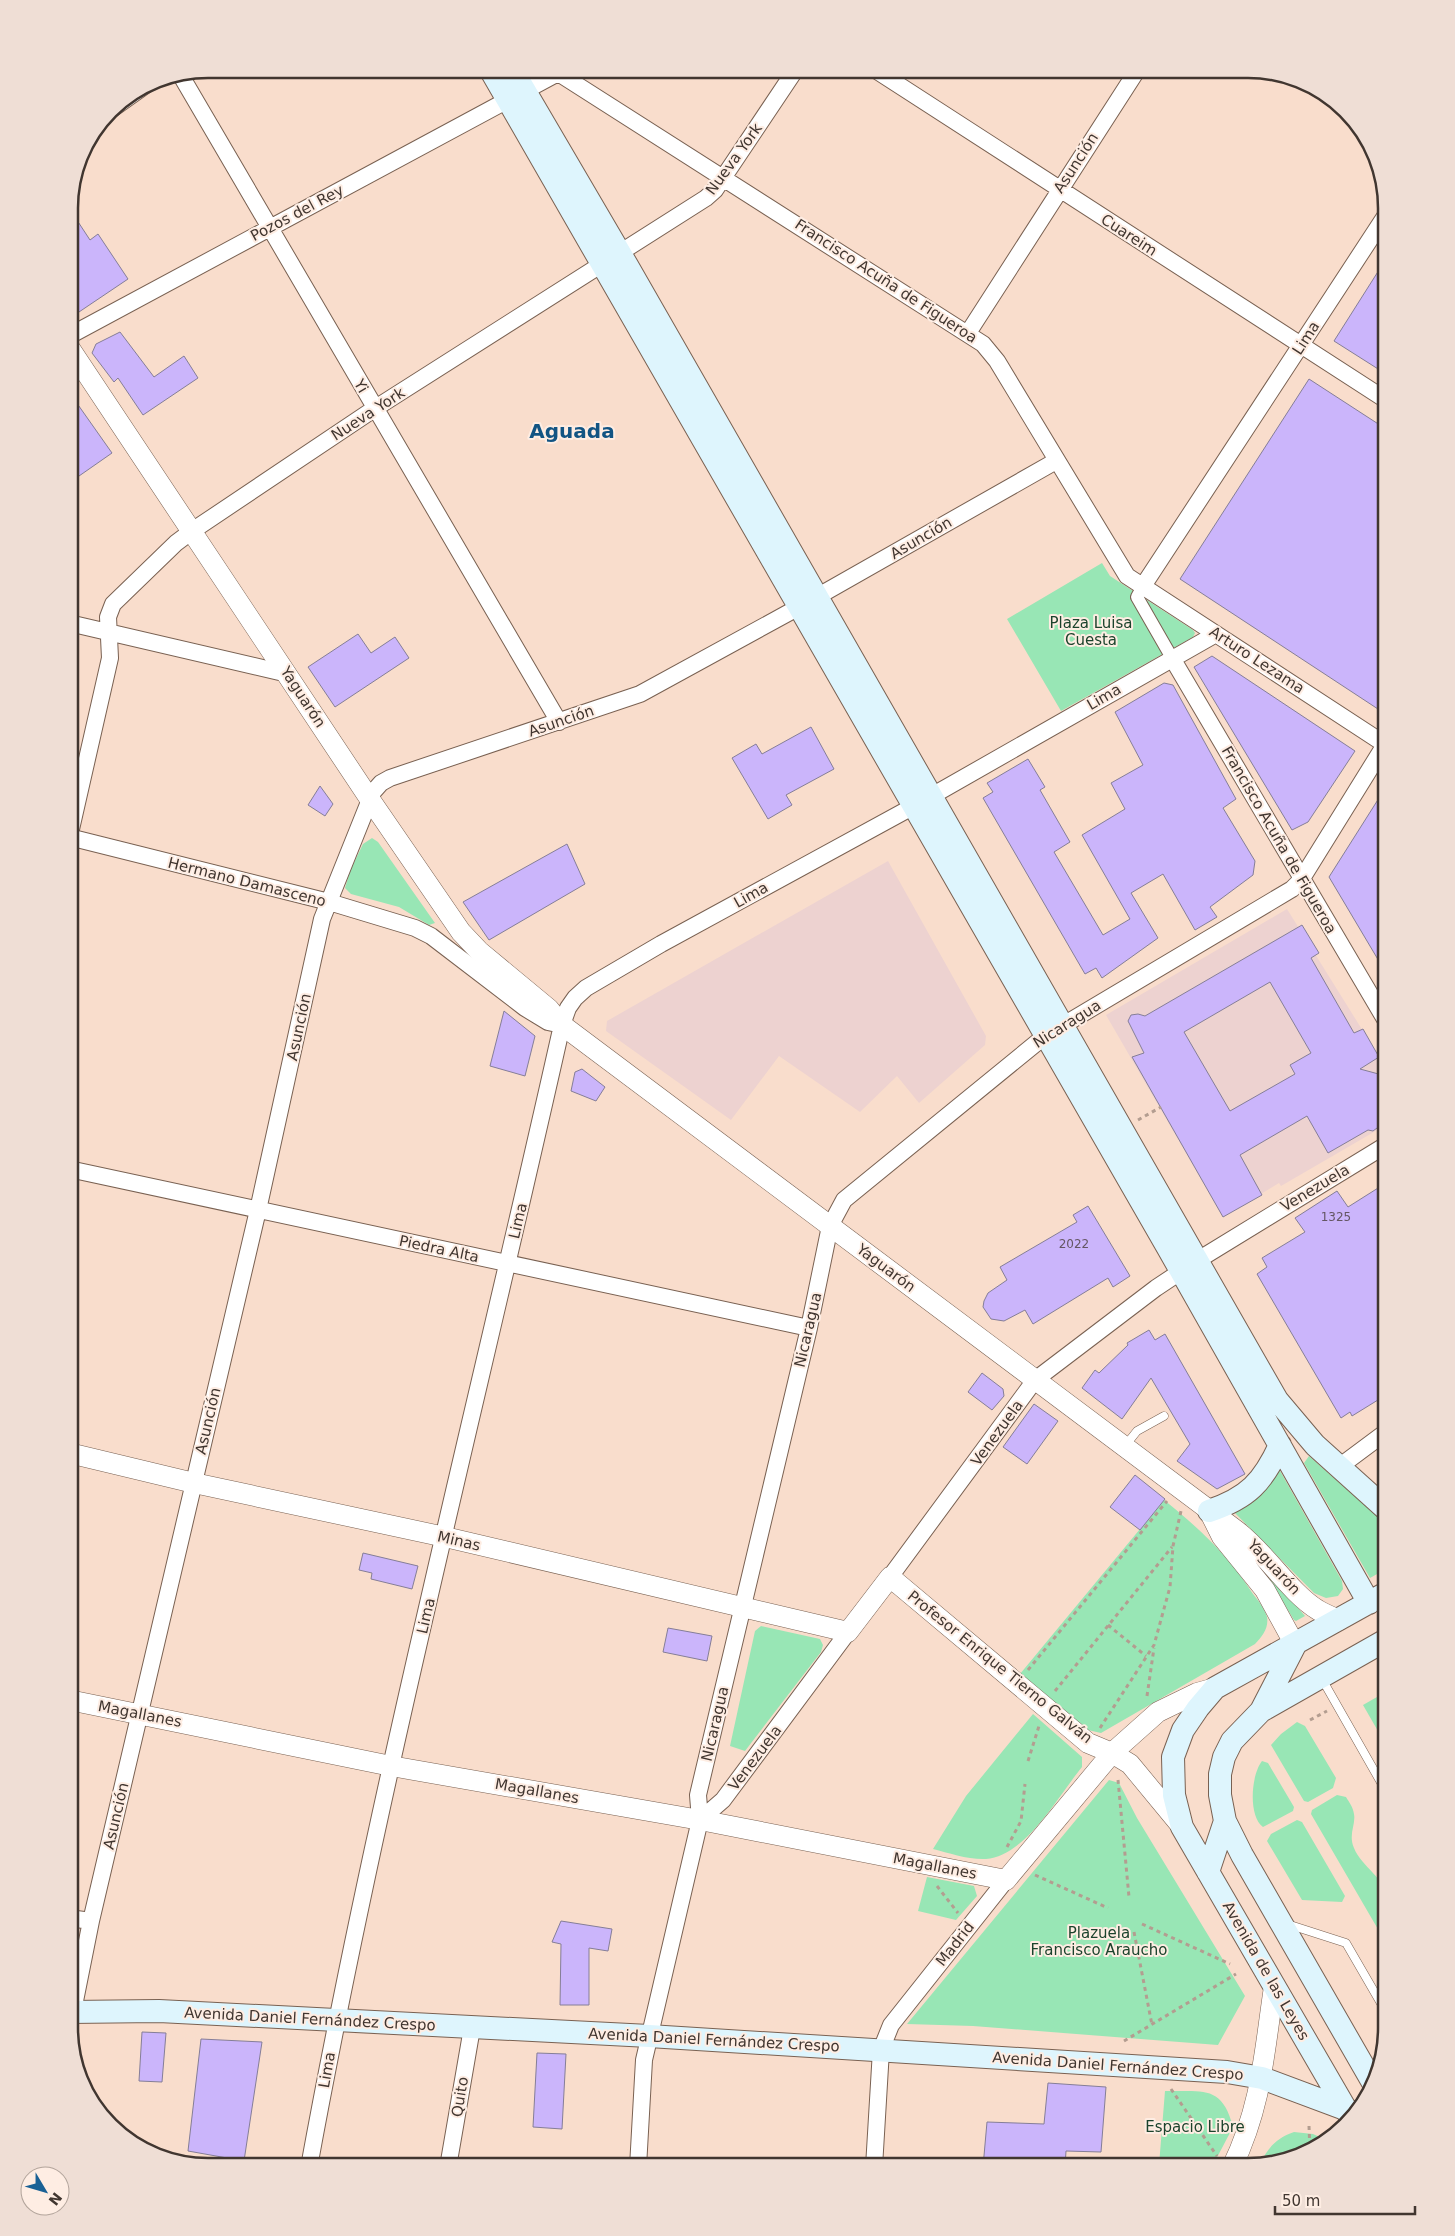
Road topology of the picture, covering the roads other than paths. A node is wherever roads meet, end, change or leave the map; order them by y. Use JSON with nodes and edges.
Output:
{"nodes":[{"id":1,"x":499,"y":78,"type":"edge"},
{"id":2,"x":513,"y":78,"type":"edge"},
{"id":3,"x":544,"y":78,"type":"edge"},
{"id":4,"x":566,"y":78,"type":"edge"},
{"id":5,"x":790,"y":78,"type":"edge"},
{"id":6,"x":888,"y":78,"type":"edge"},
{"id":7,"x":1132,"y":78,"type":"edge"},
{"id":8,"x":183,"y":80,"type":"edge"},
{"id":9,"x":516,"y":95,"type":"junction"},
{"id":10,"x":724,"y":177,"type":"junction"},
{"id":11,"x":1059,"y":190,"type":"junction"},
{"id":12,"x":270,"y":228,"type":"junction"},
{"id":13,"x":1378,"y":228,"type":"edge"},
{"id":14,"x":611,"y":258,"type":"junction"},
{"id":15,"x":78,"y":331,"type":"edge"},
{"id":16,"x":968,"y":333,"type":"junction"},
{"id":17,"x":1301,"y":346,"type":"junction"},
{"id":18,"x":78,"y":361,"type":"edge"},
{"id":19,"x":1378,"y":395,"type":"edge"},
{"id":20,"x":374,"y":409,"type":"junction"},
{"id":21,"x":1056,"y":460,"type":"junction"},
{"id":22,"x":192,"y":531,"type":"junction"},
{"id":23,"x":1127,"y":576,"type":"joint"},
{"id":24,"x":1143,"y":586,"type":"junction"},
{"id":25,"x":808,"y":602,"type":"junction"},
{"id":26,"x":78,"y":625,"type":"edge"},
{"id":27,"x":108,"y":632,"type":"junction"},
{"id":28,"x":1216,"y":634,"type":"junction"},
{"id":29,"x":1172,"y":658,"type":"junction"},
{"id":30,"x":288,"y":674,"type":"junction"},
{"id":31,"x":559,"y":722,"type":"junction"},
{"id":32,"x":1378,"y":739,"type":"edge"},
{"id":33,"x":1378,"y":757,"type":"edge"},
{"id":34,"x":78,"y":798,"type":"edge"},
{"id":35,"x":369,"y":798,"type":"junction"},
{"id":36,"x":922,"y":801,"type":"junction"},
{"id":37,"x":78,"y":840,"type":"edge"},
{"id":38,"x":1302,"y":880,"type":"junction"},
{"id":39,"x":329,"y":902,"type":"junction"},
{"id":40,"x":424,"y":932,"type":"joint"},
{"id":41,"x":1378,"y":1008,"type":"edge"},
{"id":42,"x":562,"y":1025,"type":"junction"},
{"id":43,"x":1054,"y":1031,"type":"junction"},
{"id":44,"x":1378,"y":1150,"type":"edge"},
{"id":45,"x":78,"y":1171,"type":"edge"},
{"id":46,"x":258,"y":1210,"type":"junction"},
{"id":47,"x":830,"y":1226,"type":"junction"},
{"id":48,"x":508,"y":1264,"type":"junction"},
{"id":49,"x":1189,"y":1266,"type":"junction"},
{"id":50,"x":809,"y":1328,"type":"junction"},
{"id":51,"x":1035,"y":1380,"type":"junction"},
{"id":52,"x":1164,"y":1416,"type":"dead end"},
{"id":53,"x":1378,"y":1438,"type":"edge"},
{"id":54,"x":1280,"y":1445,"type":"junction"},
{"id":55,"x":1124,"y":1447,"type":"junction"},
{"id":56,"x":78,"y":1455,"type":"edge"},
{"id":57,"x":1339,"y":1467,"type":"junction"},
{"id":58,"x":194,"y":1483,"type":"junction"},
{"id":59,"x":1378,"y":1501,"type":"edge"},
{"id":60,"x":1209,"y":1511,"type":"junction"},
{"id":61,"x":445,"y":1537,"type":"junction"},
{"id":62,"x":890,"y":1577,"type":"junction"},
{"id":63,"x":1378,"y":1598,"type":"edge"},
{"id":64,"x":743,"y":1607,"type":"junction"},
{"id":65,"x":1339,"y":1620,"type":"junction"},
{"id":66,"x":848,"y":1632,"type":"junction"},
{"id":67,"x":1295,"y":1645,"type":"junction"},
{"id":68,"x":1378,"y":1645,"type":"edge"},
{"id":69,"x":1321,"y":1677,"type":"junction"},
{"id":70,"x":1215,"y":1688,"type":"junction"},
{"id":71,"x":78,"y":1702,"type":"edge"},
{"id":72,"x":1261,"y":1711,"type":"junction"},
{"id":73,"x":140,"y":1715,"type":"junction"},
{"id":74,"x":1112,"y":1753,"type":"junction"},
{"id":75,"x":391,"y":1766,"type":"junction"},
{"id":76,"x":1378,"y":1777,"type":"edge"},
{"id":77,"x":700,"y":1820,"type":"junction"},
{"id":78,"x":1225,"y":1821,"type":"junction"},
{"id":79,"x":1182,"y":1826,"type":"junction"},
{"id":80,"x":1208,"y":1872,"type":"junction"},
{"id":81,"x":1006,"y":1880,"type":"junction"},
{"id":82,"x":78,"y":1919,"type":"edge"},
{"id":83,"x":91,"y":1921,"type":"junction"},
{"id":84,"x":1280,"y":1922,"type":"junction"},
{"id":85,"x":78,"y":1980,"type":"edge"},
{"id":86,"x":1274,"y":1986,"type":"junction"},
{"id":87,"x":1378,"y":1998,"type":"edge"},
{"id":88,"x":78,"y":2011,"type":"edge"},
{"id":89,"x":336,"y":2020,"type":"junction"},
{"id":90,"x":472,"y":2028,"type":"junction"},
{"id":91,"x":650,"y":2036,"type":"junction"},
{"id":92,"x":881,"y":2050,"type":"junction"},
{"id":93,"x":1369,"y":2075,"type":"edge"},
{"id":94,"x":1262,"y":2078,"type":"junction"},
{"id":95,"x":1348,"y":2111,"type":"edge"},
{"id":96,"x":1348,"y":2111,"type":"edge"},
{"id":97,"x":311,"y":2158,"type":"edge"},
{"id":98,"x":450,"y":2158,"type":"edge"},
{"id":99,"x":639,"y":2158,"type":"edge"},
{"id":100,"x":875,"y":2158,"type":"edge"},
{"id":101,"x":1229,"y":2158,"type":"edge"}],
"edges":[{"from":1,"to":9,"type":"main road"},
{"from":2,"to":9,"type":"main road"},
{"from":3,"to":9,"type":"street","name":"Francisco Acuña de Figueroa"},
{"from":4,"to":10,"type":"street","name":"Francisco Acuña de Figueroa"},
{"from":5,"to":10,"type":"street","name":"Nueva York"},
{"from":6,"to":11,"type":"street","name":"Cuareim"},
{"from":7,"to":11,"type":"street","name":"Asunción"},
{"from":8,"to":12,"type":"street","name":"Yi"},
{"from":9,"to":12,"type":"street","name":"Pozos del Rey"},
{"from":9,"to":14,"type":"main road"},
{"from":10,"to":14,"type":"street","name":"Nueva York"},
{"from":10,"to":16,"type":"street","name":"Francisco Acuña de Figueroa"},
{"from":11,"to":16,"type":"street","name":"Asunción"},
{"from":11,"to":17,"type":"street","name":"Cuareim"},
{"from":12,"to":15,"type":"street","name":"Pozos del Rey"},
{"from":12,"to":20,"type":"street","name":"Yi"},
{"from":13,"to":17,"type":"street","name":"Lima"},
{"from":14,"to":20,"type":"street","name":"Nueva York"},
{"from":14,"to":25,"type":"main road"},
{"from":16,"to":21,"type":"street","name":"Francisco Acuña de Figueroa"},
{"from":17,"to":19,"type":"street","name":"Cuareim"},
{"from":17,"to":24,"type":"street","name":"Lima"},
{"from":18,"to":22,"type":"street","name":"Yaguarón"},
{"from":20,"to":22,"type":"street","name":"Nueva York"},
{"from":20,"to":31,"type":"street","name":"Yi"},
{"from":21,"to":23,"type":"street","name":"Francisco Acuña de Figueroa"},
{"from":21,"to":25,"type":"street","name":"Asunción"},
{"from":22,"to":27,"type":"street","name":"Nueva York"},
{"from":22,"to":30,"type":"street","name":"Yaguarón"},
{"from":23,"to":24,"type":"street","name":"Arturo Lezama"},
{"from":24,"to":28,"type":"street","name":"Arturo Lezama"},
{"from":24,"to":29,"type":"street"},
{"from":25,"to":31,"type":"street","name":"Asunción"},
{"from":25,"to":36,"type":"main road"},
{"from":26,"to":27,"type":"street"},
{"from":27,"to":30,"type":"street"},
{"from":27,"to":34,"type":"street","name":"Nueva York"},
{"from":28,"to":29,"type":"street","name":"Lima"},
{"from":28,"to":32,"type":"street","name":"Arturo Lezama"},
{"from":29,"to":36,"type":"street","name":"Lima"},
{"from":29,"to":38,"type":"street","name":"Francisco Acuña de Figueroa"},
{"from":30,"to":35,"type":"street","name":"Yaguarón"},
{"from":31,"to":35,"type":"street","name":"Asunción"},
{"from":33,"to":38,"type":"street","name":"Nicaragua"},
{"from":35,"to":39,"type":"street","name":"Asunción"},
{"from":35,"to":42,"type":"street","name":"Yaguarón"},
{"from":36,"to":42,"type":"street","name":"Lima"},
{"from":36,"to":43,"type":"main road"},
{"from":37,"to":39,"type":"street","name":"Hermano Damasceno"},
{"from":38,"to":41,"type":"street","name":"Francisco Acuña de Figueroa"},
{"from":38,"to":43,"type":"street","name":"Nicaragua"},
{"from":39,"to":40,"type":"street","name":"Hermano Damasceno"},
{"from":39,"to":46,"type":"street","name":"Asunción"},
{"from":40,"to":42,"type":"street","name":"Yaguarón"},
{"from":42,"to":47,"type":"street","name":"Yaguarón"},
{"from":42,"to":48,"type":"street","name":"Lima"},
{"from":43,"to":47,"type":"street","name":"Nicaragua"},
{"from":43,"to":49,"type":"main road"},
{"from":43,"to":49,"type":"main road"},
{"from":44,"to":49,"type":"street","name":"Venezuela"},
{"from":45,"to":46,"type":"street","name":"Piedra Alta"},
{"from":46,"to":48,"type":"street","name":"Piedra Alta"},
{"from":46,"to":58,"type":"street","name":"Asunción"},
{"from":47,"to":50,"type":"street","name":"Nicaragua"},
{"from":47,"to":51,"type":"street","name":"Yaguarón"},
{"from":48,"to":50,"type":"street","name":"Piedra Alta"},
{"from":48,"to":61,"type":"street","name":"Lima"},
{"from":49,"to":51,"type":"street","name":"Venezuela"},
{"from":49,"to":54,"type":"main road"},
{"from":49,"to":57,"type":"main road"},
{"from":50,"to":64,"type":"street","name":"Nicaragua"},
{"from":51,"to":55,"type":"street","name":"Yaguarón"},
{"from":51,"to":62,"type":"street","name":"Venezuela"},
{"from":52,"to":55,"type":"lane"},
{"from":53,"to":57,"type":"street"},
{"from":54,"to":60,"type":"main road"},
{"from":54,"to":63,"type":"main road"},
{"from":55,"to":60,"type":"street","name":"Yaguarón"},
{"from":56,"to":58,"type":"street","name":"Minas"},
{"from":57,"to":59,"type":"main road"},
{"from":58,"to":61,"type":"street","name":"Minas"},
{"from":58,"to":73,"type":"street","name":"Asunción"},
{"from":60,"to":65,"type":"street","name":"Yaguarón"},
{"from":60,"to":67,"type":"street","name":"Yaguarón"},
{"from":61,"to":64,"type":"street","name":"Minas"},
{"from":61,"to":75,"type":"street","name":"Lima"},
{"from":62,"to":66,"type":"street","name":"Venezuela"},
{"from":62,"to":74,"type":"street","name":"Profesor Enrique Tierno Galván"},
{"from":63,"to":65,"type":"main road","name":"Avenida de las Leyes"},
{"from":64,"to":66,"type":"street","name":"Minas"},
{"from":64,"to":77,"type":"street","name":"Nicaragua"},
{"from":65,"to":67,"type":"main road","name":"Avenida de las Leyes"},
{"from":66,"to":77,"type":"street","name":"Venezuela"},
{"from":67,"to":70,"type":"main road","name":"Avenida de las Leyes"},
{"from":67,"to":72,"type":"main road"},
{"from":68,"to":69,"type":"main road"},
{"from":69,"to":72,"type":"main road"},
{"from":69,"to":76,"type":"lane"},
{"from":70,"to":74,"type":"street","name":"Avenida de las Leyes"},
{"from":70,"to":79,"type":"main road","name":"Avenida de las Leyes"},
{"from":71,"to":73,"type":"street","name":"Magallanes"},
{"from":72,"to":78,"type":"main road"},
{"from":73,"to":75,"type":"street","name":"Magallanes"},
{"from":73,"to":83,"type":"street","name":"Asunción"},
{"from":74,"to":79,"type":"street","name":"Avenida de las Leyes"},
{"from":74,"to":81,"type":"street","name":"Madrid"},
{"from":75,"to":77,"type":"street","name":"Magallanes"},
{"from":75,"to":89,"type":"street","name":"Lima"},
{"from":77,"to":81,"type":"street","name":"Magallanes"},
{"from":77,"to":91,"type":"street","name":"Nicaragua"},
{"from":78,"to":80,"type":"main road"},
{"from":78,"to":84,"type":"main road"},
{"from":79,"to":80,"type":"main road","name":"Avenida de las Leyes"},
{"from":80,"to":86,"type":"main road","name":"Avenida de las Leyes"},
{"from":81,"to":92,"type":"street","name":"Madrid"},
{"from":82,"to":83,"type":"street"},
{"from":83,"to":85,"type":"street","name":"Asunción"},
{"from":84,"to":87,"type":"lane"},
{"from":84,"to":93,"type":"main road"},
{"from":86,"to":94,"type":"street"},
{"from":86,"to":95,"type":"main road","name":"Avenida de las Leyes"},
{"from":88,"to":89,"type":"main road","name":"Avenida Daniel Fernández Crespo"},
{"from":89,"to":90,"type":"main road","name":"Avenida Daniel Fernández Crespo"},
{"from":89,"to":97,"type":"street","name":"Lima"},
{"from":90,"to":91,"type":"main road","name":"Avenida Daniel Fernández Crespo"},
{"from":90,"to":98,"type":"street","name":"Quito"},
{"from":91,"to":92,"type":"main road","name":"Avenida Daniel Fernández Crespo"},
{"from":91,"to":99,"type":"street","name":"Nicaragua"},
{"from":92,"to":94,"type":"main road","name":"Avenida Daniel Fernández Crespo"},
{"from":92,"to":100,"type":"street","name":"Madrid"},
{"from":94,"to":96,"type":"main road","name":"Avenida Daniel Fernández Crespo"},
{"from":94,"to":101,"type":"street"}]}
